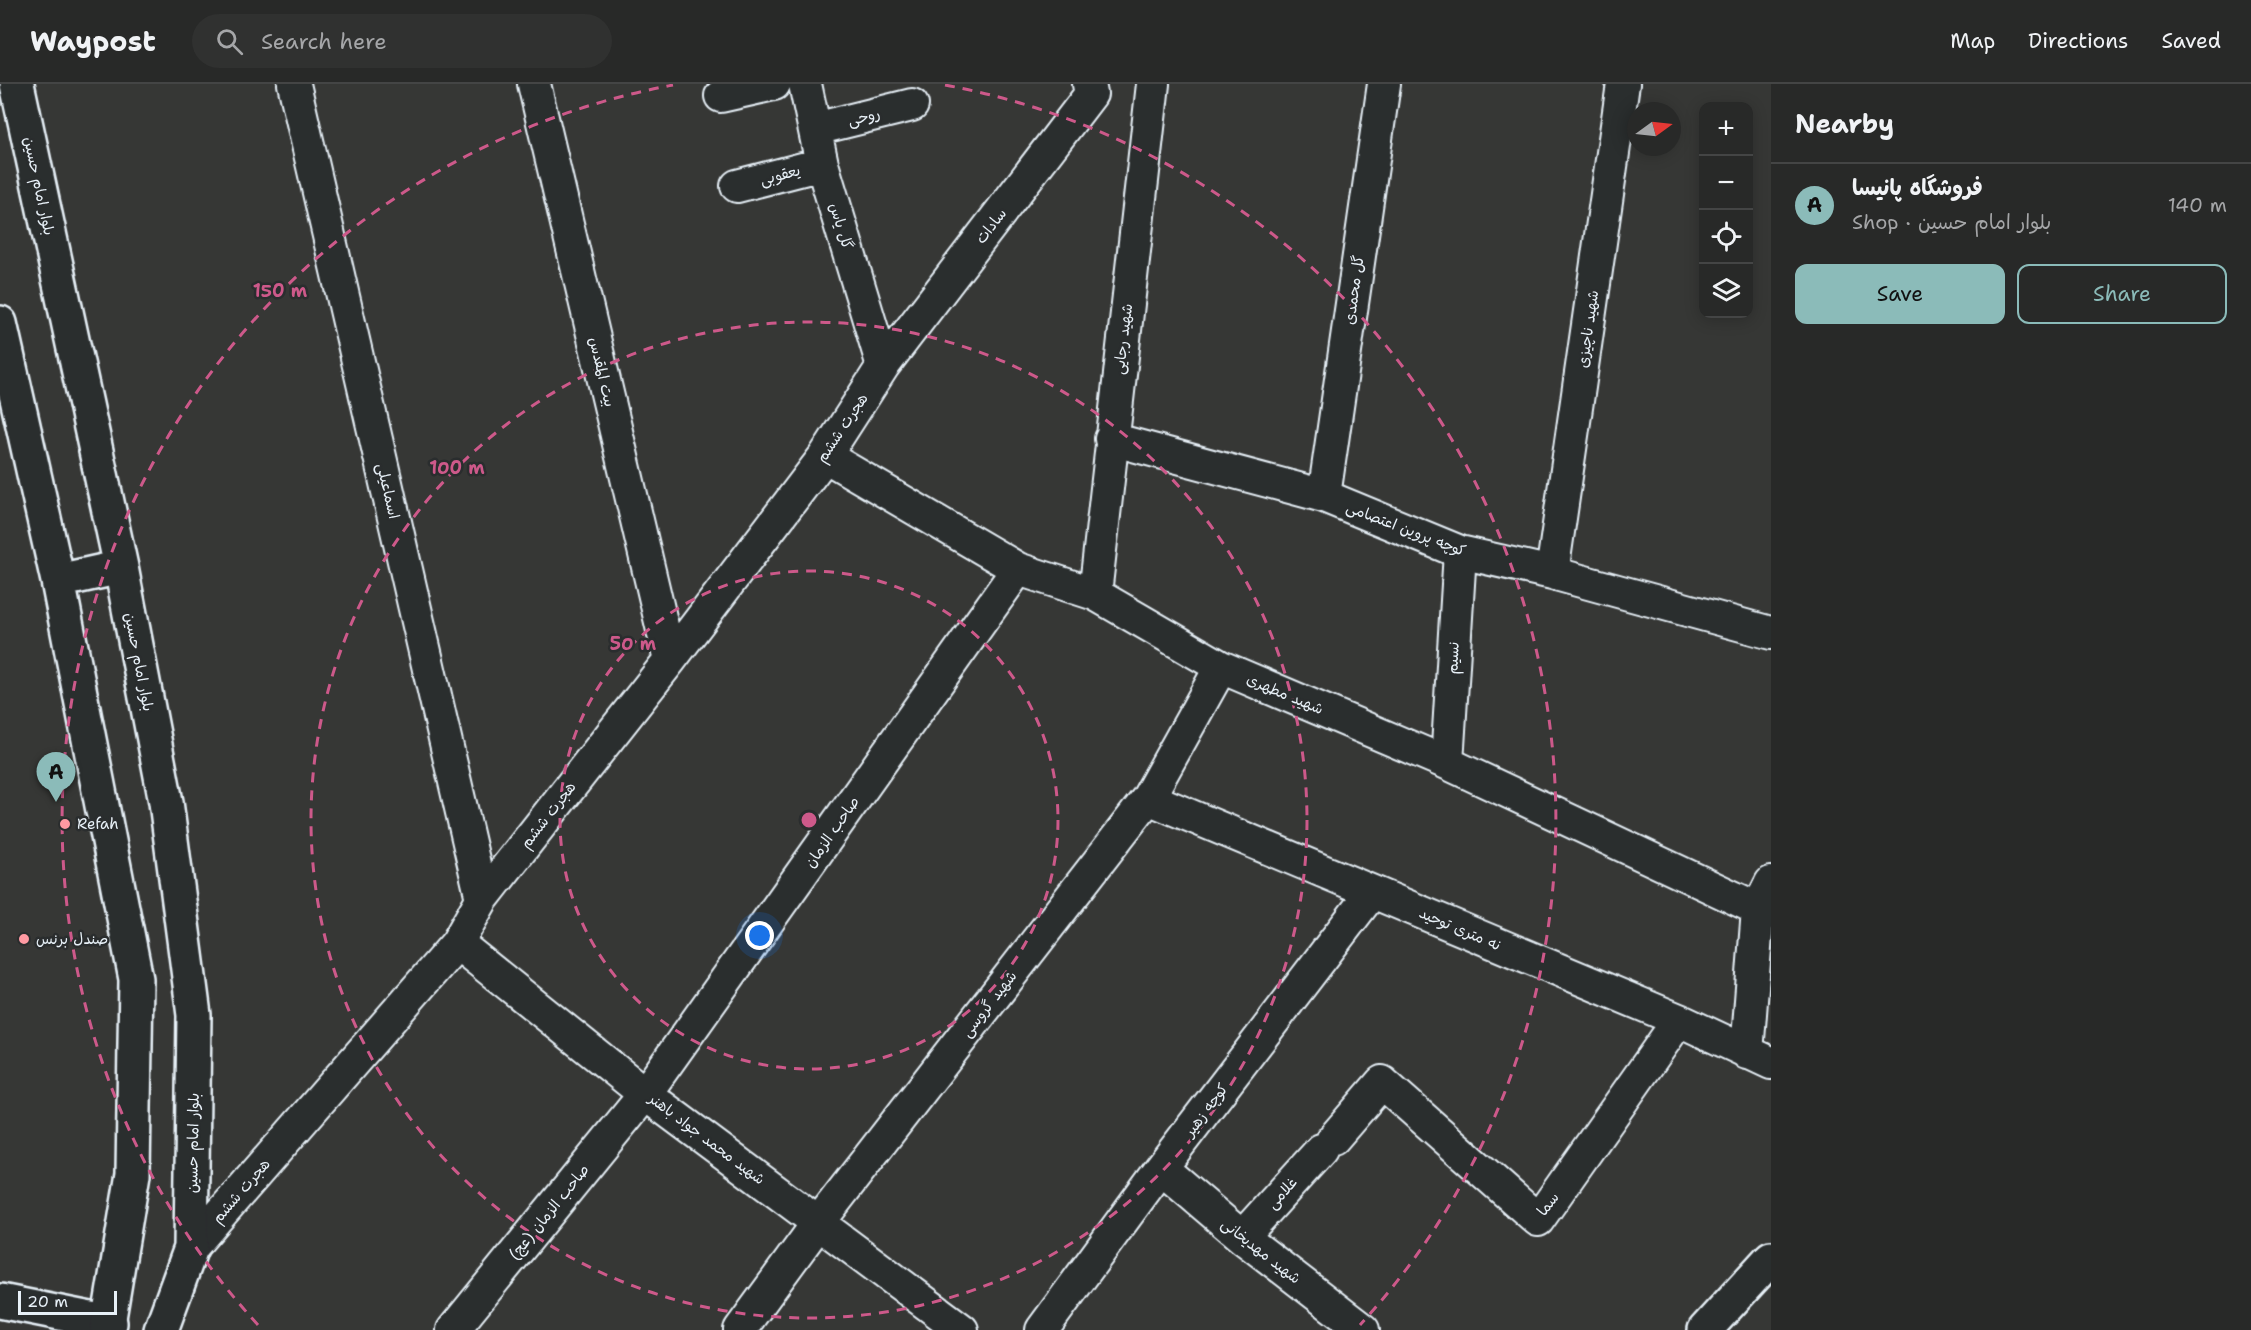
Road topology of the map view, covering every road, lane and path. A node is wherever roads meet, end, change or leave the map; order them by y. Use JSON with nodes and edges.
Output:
{"nodes":[{"id":1,"x":17,"y":84,"type":"edge"},
{"id":2,"x":294,"y":84,"type":"edge"},
{"id":3,"x":534,"y":84,"type":"edge"},
{"id":4,"x":774,"y":84,"type":"edge"},
{"id":5,"x":805,"y":84,"type":"edge"},
{"id":6,"x":1153,"y":84,"type":"edge"},
{"id":7,"x":1384,"y":84,"type":"edge"},
{"id":8,"x":1623,"y":84,"type":"edge"},
{"id":9,"x":1095,"y":87,"type":"edge"},
{"id":10,"x":721,"y":96,"type":"dead end"},
{"id":11,"x":912,"y":105,"type":"dead end"},
{"id":12,"x":815,"y":129,"type":"junction"},
{"id":13,"x":822,"y":164,"type":"junction"},
{"id":14,"x":737,"y":186,"type":"dead end"},
{"id":15,"x":0,"y":323,"type":"edge"},
{"id":16,"x":883,"y":366,"type":"junction"},
{"id":17,"x":1111,"y":439,"type":"junction"},
{"id":18,"x":825,"y":456,"type":"junction"},
{"id":19,"x":1324,"y":496,"type":"junction"},
{"id":20,"x":1460,"y":552,"type":"junction"},
{"id":21,"x":121,"y":567,"type":"junction"},
{"id":22,"x":1018,"y":570,"type":"junction"},
{"id":23,"x":1552,"y":573,"type":"junction"},
{"id":24,"x":58,"y":581,"type":"junction"},
{"id":25,"x":1095,"y":594,"type":"junction"},
{"id":26,"x":1771,"y":633,"type":"edge"},
{"id":27,"x":670,"y":660,"type":"junction"},
{"id":28,"x":1221,"y":667,"type":"junction"},
{"id":29,"x":1447,"y":763,"type":"junction"},
{"id":30,"x":1148,"y":798,"type":"junction"},
{"id":31,"x":1372,"y":892,"type":"junction"},
{"id":32,"x":1765,"y":896,"type":"edge"},
{"id":33,"x":482,"y":899,"type":"junction"},
{"id":34,"x":457,"y":943,"type":"junction"},
{"id":35,"x":1679,"y":1020,"type":"junction"},
{"id":36,"x":1759,"y":1058,"type":"edge"},
{"id":37,"x":1382,"y":1082,"type":"joint"},
{"id":38,"x":645,"y":1094,"type":"junction"},
{"id":39,"x":1161,"y":1168,"type":"junction"},
{"id":40,"x":819,"y":1222,"type":"junction"},
{"id":41,"x":1242,"y":1237,"type":"junction"},
{"id":42,"x":191,"y":1248,"type":"junction"},
{"id":43,"x":1771,"y":1258,"type":"edge"},
{"id":44,"x":0,"y":1301,"type":"edge"},
{"id":45,"x":108,"y":1326,"type":"edge"},
{"id":46,"x":161,"y":1330,"type":"edge"},
{"id":47,"x":453,"y":1330,"type":"edge"},
{"id":48,"x":740,"y":1330,"type":"edge"},
{"id":49,"x":962,"y":1330,"type":"edge"},
{"id":50,"x":1042,"y":1330,"type":"edge"},
{"id":51,"x":1363,"y":1330,"type":"edge"},
{"id":52,"x":1705,"y":1330,"type":"edge"}],
"edges":[{"from":1,"to":21,"type":"main road","name":"بلوار امام حسین"},
{"from":2,"to":33,"type":"street","name":"اسماعیلی"},
{"from":3,"to":27,"type":"street","name":"بیت المقدس"},
{"from":4,"to":10,"type":"street"},
{"from":5,"to":12,"type":"street","name":"گل یاس"},
{"from":6,"to":17,"type":"street","name":"شهید رجایی"},
{"from":7,"to":19,"type":"street","name":"گل محمدی"},
{"from":8,"to":23,"type":"street","name":"شهید ناچیزی"},
{"from":9,"to":16,"type":"street","name":"سادات"},
{"from":11,"to":12,"type":"street","name":"روحی"},
{"from":12,"to":13,"type":"street","name":"گل یاس"},
{"from":13,"to":14,"type":"street","name":"یعقوبی"},
{"from":13,"to":16,"type":"street","name":"گل یاس"},
{"from":15,"to":24,"type":"main road"},
{"from":16,"to":18,"type":"street","name":"هجرت ششم"},
{"from":17,"to":19,"type":"street","name":"کوچه پروین اعتصامی"},
{"from":17,"to":25,"type":"street","name":"شهید رجایی"},
{"from":18,"to":22,"type":"street","name":"شهید مطهری"},
{"from":18,"to":27,"type":"street","name":"هجرت ششم"},
{"from":19,"to":20,"type":"street","name":"کوچه پروین اعتصامی"},
{"from":20,"to":23,"type":"street","name":"کوچه پروین اعتصامی"},
{"from":20,"to":29,"type":"street","name":"نسیم"},
{"from":21,"to":24,"type":"main road"},
{"from":21,"to":42,"type":"main road","name":"بلوار امام حسین"},
{"from":22,"to":25,"type":"street","name":"شهید مطهری"},
{"from":22,"to":38,"type":"street","name":"صاحب الزمان"},
{"from":23,"to":26,"type":"street","name":"کوچه پروین اعتصامی"},
{"from":24,"to":45,"type":"main road"},
{"from":25,"to":28,"type":"street","name":"شهید مطهری"},
{"from":27,"to":33,"type":"street","name":"هجرت ششم"},
{"from":28,"to":29,"type":"street","name":"شهید مطهری"},
{"from":28,"to":30,"type":"street","name":"شهید گروسی"},
{"from":29,"to":32,"type":"street","name":"شهید مطهری"},
{"from":30,"to":31,"type":"street","name":"نه متری توحید"},
{"from":30,"to":40,"type":"street","name":"شهید گروسی"},
{"from":31,"to":35,"type":"street","name":"نه متری توحید"},
{"from":31,"to":39,"type":"street","name":"کوچه زهیر"},
{"from":32,"to":36,"type":"street"},
{"from":33,"to":34,"type":"street","name":"هجرت ششم"},
{"from":34,"to":38,"type":"street","name":"شهید محمد جواد باهنر"},
{"from":34,"to":42,"type":"street","name":"هجرت ششم"},
{"from":35,"to":36,"type":"street","name":"نه متری توحید"},
{"from":35,"to":37,"type":"street","name":"سما"},
{"from":37,"to":41,"type":"street","name":"غلامی"},
{"from":38,"to":40,"type":"street","name":"شهید محمد جواد باهنر"},
{"from":38,"to":47,"type":"street","name":"صاحب الزمان (عج)"},
{"from":39,"to":41,"type":"street","name":"شهید مهدیخانی"},
{"from":39,"to":50,"type":"street","name":"کوچه زهیر"},
{"from":40,"to":48,"type":"street","name":"شهید گروسی"},
{"from":40,"to":49,"type":"street","name":"شهید محمد جواد باهنر"},
{"from":41,"to":51,"type":"street","name":"شهید مهدیخانی"},
{"from":42,"to":46,"type":"main road","name":"بلوار امام حسین"},
{"from":43,"to":52,"type":"main road"},
{"from":44,"to":45,"type":"main road"}]}
